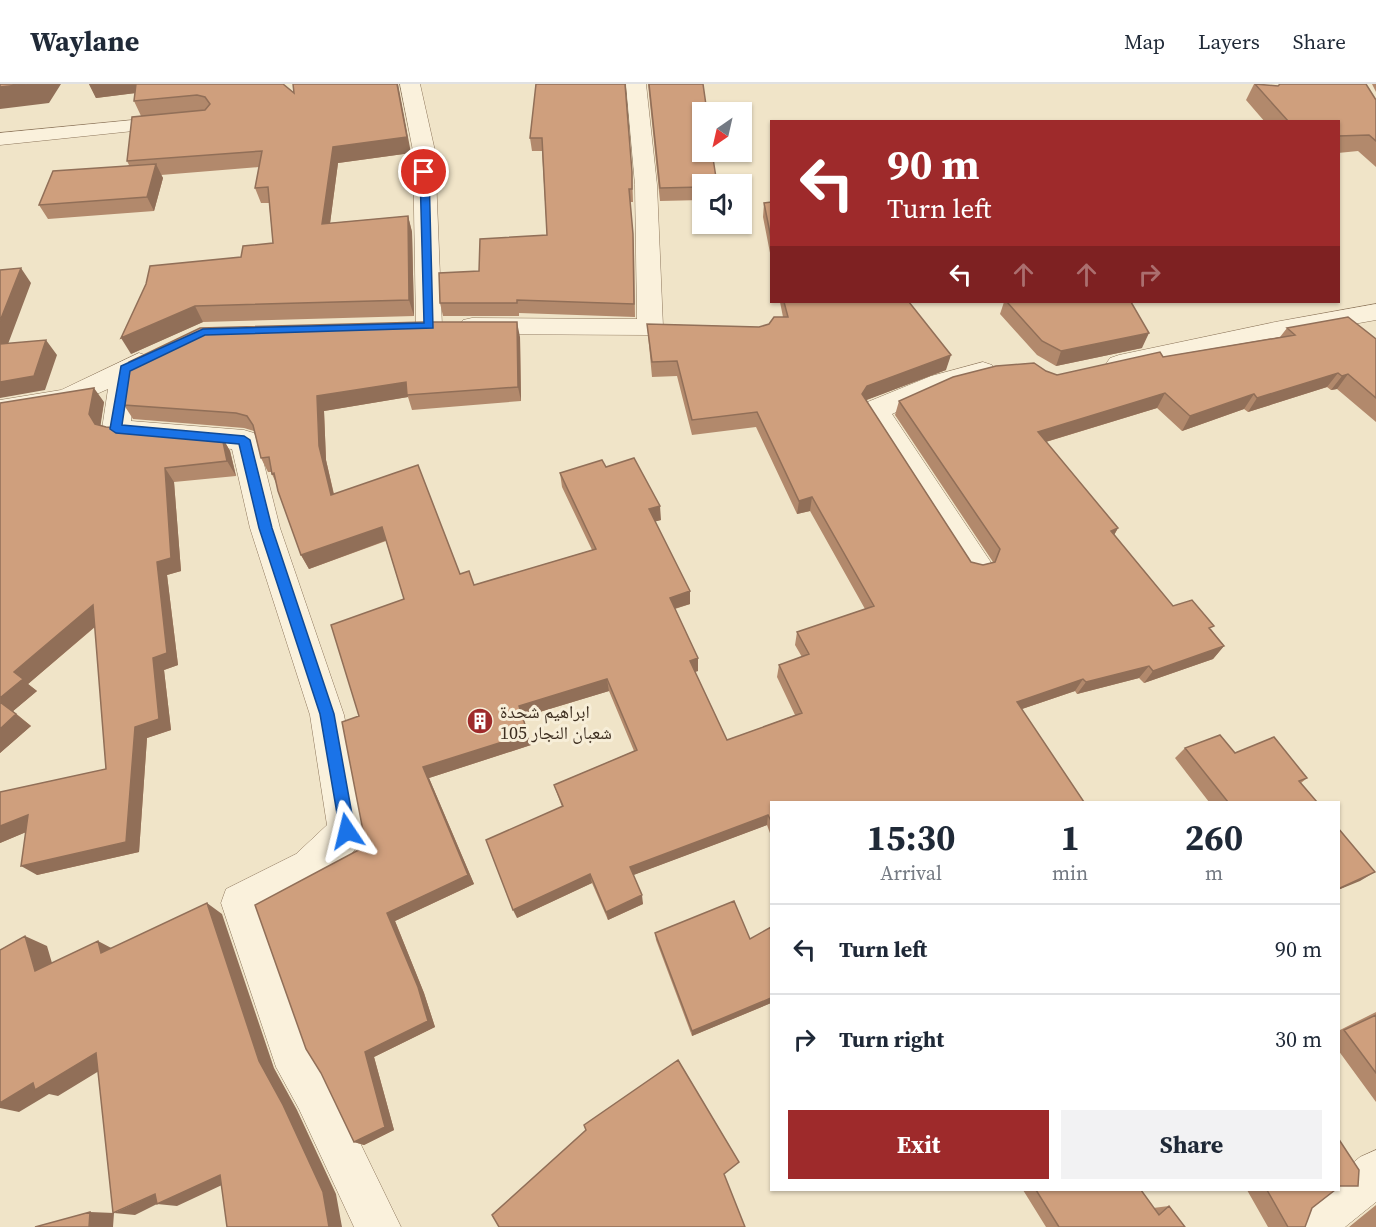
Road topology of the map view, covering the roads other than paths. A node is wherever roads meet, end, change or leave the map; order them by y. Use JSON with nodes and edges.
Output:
{"nodes":[{"id":1,"x":410,"y":84,"type":"edge"},
{"id":2,"x":636,"y":84,"type":"edge"},
{"id":3,"x":193,"y":120,"type":"edge"},
{"id":4,"x":0,"y":139,"type":"edge"},
{"id":5,"x":1376,"y":312,"type":"edge"},
{"id":6,"x":164,"y":351,"type":"edge"},
{"id":7,"x":1013,"y":368,"type":"edge"},
{"id":8,"x":124,"y":369,"type":"junction"},
{"id":9,"x":1094,"y":369,"type":"edge"},
{"id":10,"x":0,"y":408,"type":"edge"},
{"id":11,"x":976,"y":564,"type":"edge"},
{"id":12,"x":1376,"y":1173,"type":"edge"},
{"id":13,"x":378,"y":1227,"type":"edge"},
{"id":14,"x":1309,"y":1227,"type":"edge"}],
"edges":[{"from":1,"to":2,"type":"street"},
{"from":3,"to":4,"type":"street"},
{"from":5,"to":9,"type":"street"},
{"from":6,"to":8,"type":"street"},
{"from":7,"to":11,"type":"street"},
{"from":8,"to":10,"type":"street"},
{"from":8,"to":13,"type":"street"},
{"from":12,"to":14,"type":"street"}]}
